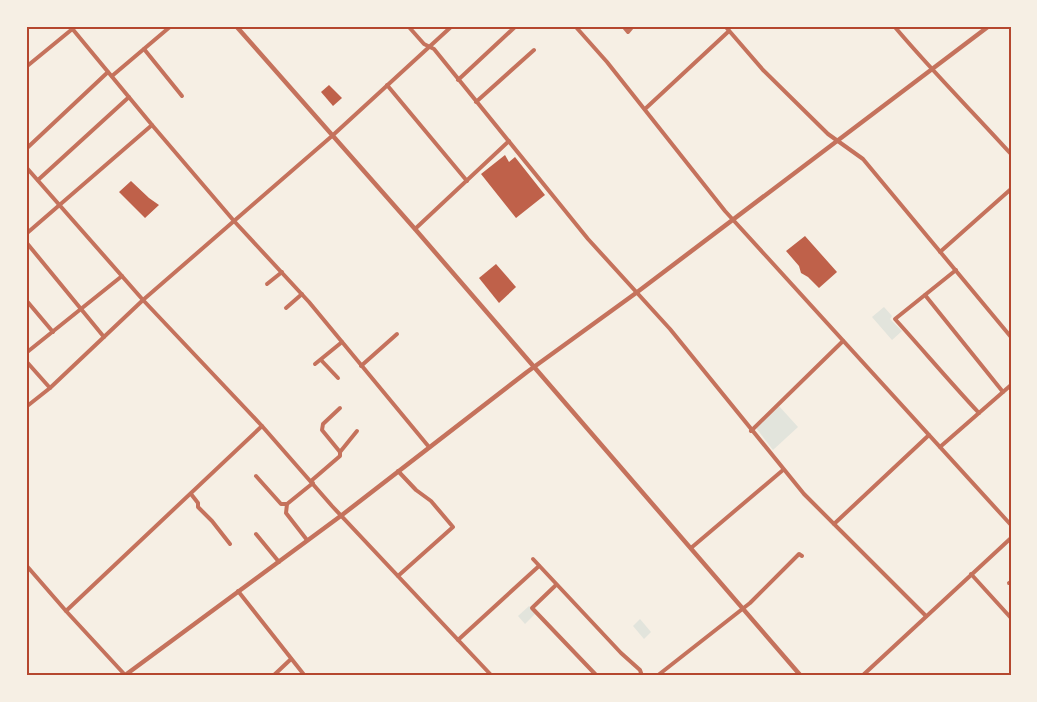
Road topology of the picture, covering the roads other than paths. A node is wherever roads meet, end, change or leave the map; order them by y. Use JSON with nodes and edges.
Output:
{"nodes":[{"id":1,"x":171,"y":26,"type":"edge"},
{"id":2,"x":236,"y":26,"type":"edge"},
{"id":3,"x":408,"y":26,"type":"edge"},
{"id":4,"x":452,"y":26,"type":"edge"},
{"id":5,"x":516,"y":26,"type":"edge"},
{"id":6,"x":575,"y":26,"type":"edge"},
{"id":7,"x":623,"y":26,"type":"edge"},
{"id":8,"x":633,"y":26,"type":"edge"},
{"id":9,"x":725,"y":26,"type":"edge"},
{"id":10,"x":894,"y":26,"type":"edge"},
{"id":11,"x":989,"y":26,"type":"edge"},
{"id":12,"x":73,"y":27,"type":"edge"},
{"id":13,"x":730,"y":31,"type":"junction"},
{"id":14,"x":430,"y":47,"type":"junction"},
{"id":15,"x":144,"y":49,"type":"junction"},
{"id":16,"x":534,"y":50,"type":"dead end"},
{"id":17,"x":26,"y":67,"type":"edge"},
{"id":18,"x":932,"y":70,"type":"junction"},
{"id":19,"x":108,"y":72,"type":"junction"},
{"id":20,"x":112,"y":76,"type":"junction"},
{"id":21,"x":458,"y":80,"type":"junction"},
{"id":22,"x":387,"y":85,"type":"junction"},
{"id":23,"x":182,"y":96,"type":"dead end"},
{"id":24,"x":129,"y":97,"type":"junction"},
{"id":25,"x":476,"y":102,"type":"junction"},
{"id":26,"x":645,"y":109,"type":"junction"},
{"id":27,"x":152,"y":125,"type":"junction"},
{"id":28,"x":332,"y":136,"type":"junction"},
{"id":29,"x":836,"y":140,"type":"junction"},
{"id":30,"x":509,"y":141,"type":"junction"},
{"id":31,"x":26,"y":149,"type":"edge"},
{"id":32,"x":1011,"y":154,"type":"edge"},
{"id":33,"x":26,"y":167,"type":"edge"},
{"id":34,"x":38,"y":180,"type":"junction"},
{"id":35,"x":467,"y":181,"type":"junction"},
{"id":36,"x":1011,"y":189,"type":"edge"},
{"id":37,"x":60,"y":206,"type":"junction"},
{"id":38,"x":734,"y":219,"type":"junction"},
{"id":39,"x":234,"y":221,"type":"junction"},
{"id":40,"x":415,"y":229,"type":"junction"},
{"id":41,"x":26,"y":234,"type":"edge"},
{"id":42,"x":26,"y":242,"type":"edge"},
{"id":43,"x":940,"y":252,"type":"junction"},
{"id":44,"x":956,"y":270,"type":"junction"},
{"id":45,"x":282,"y":272,"type":"junction"},
{"id":46,"x":122,"y":276,"type":"junction"},
{"id":47,"x":267,"y":284,"type":"dead end"},
{"id":48,"x":636,"y":293,"type":"junction"},
{"id":49,"x":302,"y":294,"type":"junction"},
{"id":50,"x":925,"y":295,"type":"junction"},
{"id":51,"x":26,"y":300,"type":"edge"},
{"id":52,"x":143,"y":300,"type":"junction"},
{"id":53,"x":286,"y":308,"type":"dead end"},
{"id":54,"x":81,"y":309,"type":"junction"},
{"id":55,"x":53,"y":332,"type":"junction"},
{"id":56,"x":397,"y":334,"type":"dead end"},
{"id":57,"x":104,"y":337,"type":"junction"},
{"id":58,"x":1011,"y":337,"type":"edge"},
{"id":59,"x":843,"y":341,"type":"junction"},
{"id":60,"x":342,"y":342,"type":"junction"},
{"id":61,"x":26,"y":353,"type":"edge"},
{"id":62,"x":321,"y":360,"type":"junction"},
{"id":63,"x":26,"y":361,"type":"edge"},
{"id":64,"x":316,"y":364,"type":"dead end"},
{"id":65,"x":362,"y":366,"type":"junction"},
{"id":66,"x":534,"y":368,"type":"junction"},
{"id":67,"x":338,"y":378,"type":"dead end"},
{"id":68,"x":1011,"y":385,"type":"edge"},
{"id":69,"x":50,"y":388,"type":"junction"},
{"id":70,"x":1004,"y":392,"type":"junction"},
{"id":71,"x":26,"y":407,"type":"edge"},
{"id":72,"x":340,"y":408,"type":"dead end"},
{"id":73,"x":979,"y":413,"type":"junction"},
{"id":74,"x":262,"y":426,"type":"junction"},
{"id":75,"x":751,"y":430,"type":"junction"},
{"id":76,"x":357,"y":431,"type":"dead end"},
{"id":77,"x":929,"y":435,"type":"junction"},
{"id":78,"x":429,"y":447,"type":"junction"},
{"id":79,"x":940,"y":447,"type":"junction"},
{"id":80,"x":340,"y":452,"type":"junction"},
{"id":81,"x":783,"y":470,"type":"junction"},
{"id":82,"x":398,"y":471,"type":"junction"},
{"id":83,"x":256,"y":476,"type":"dead end"},
{"id":84,"x":312,"y":482,"type":"junction"},
{"id":85,"x":191,"y":494,"type":"junction"},
{"id":86,"x":287,"y":504,"type":"junction"},
{"id":87,"x":342,"y":515,"type":"junction"},
{"id":88,"x":834,"y":524,"type":"junction"},
{"id":89,"x":1011,"y":525,"type":"edge"},
{"id":90,"x":256,"y":534,"type":"dead end"},
{"id":91,"x":1010,"y":539,"type":"edge"},
{"id":92,"x":307,"y":540,"type":"junction"},
{"id":93,"x":230,"y":544,"type":"dead end"},
{"id":94,"x":691,"y":548,"type":"junction"},
{"id":95,"x":802,"y":556,"type":"dead end"},
{"id":96,"x":533,"y":560,"type":"dead end"},
{"id":97,"x":279,"y":562,"type":"junction"},
{"id":98,"x":26,"y":565,"type":"edge"},
{"id":99,"x":539,"y":566,"type":"junction"},
{"id":100,"x":971,"y":574,"type":"junction"},
{"id":101,"x":398,"y":576,"type":"junction"},
{"id":102,"x":556,"y":585,"type":"junction"},
{"id":103,"x":238,"y":591,"type":"junction"},
{"id":104,"x":743,"y":609,"type":"junction"},
{"id":105,"x":66,"y":611,"type":"junction"},
{"id":106,"x":926,"y":616,"type":"junction"},
{"id":107,"x":1011,"y":618,"type":"edge"},
{"id":108,"x":458,"y":640,"type":"junction"},
{"id":109,"x":291,"y":659,"type":"junction"},
{"id":110,"x":125,"y":676,"type":"edge"},
{"id":111,"x":273,"y":676,"type":"edge"},
{"id":112,"x":305,"y":676,"type":"edge"},
{"id":113,"x":492,"y":676,"type":"edge"},
{"id":114,"x":597,"y":676,"type":"edge"},
{"id":115,"x":642,"y":676,"type":"edge"},
{"id":116,"x":657,"y":676,"type":"edge"},
{"id":117,"x":801,"y":676,"type":"edge"},
{"id":118,"x":862,"y":676,"type":"edge"}],
"edges":[{"from":1,"to":15,"type":"street"},
{"from":2,"to":28,"type":"street"},
{"from":3,"to":14,"type":"street"},
{"from":4,"to":14,"type":"street"},
{"from":5,"to":21,"type":"street"},
{"from":6,"to":26,"type":"street"},
{"from":7,"to":8,"type":"street"},
{"from":9,"to":13,"type":"street"},
{"from":10,"to":18,"type":"street"},
{"from":11,"to":18,"type":"street"},
{"from":12,"to":17,"type":"street"},
{"from":12,"to":19,"type":"street"},
{"from":13,"to":26,"type":"street"},
{"from":13,"to":29,"type":"street"},
{"from":14,"to":21,"type":"street"},
{"from":14,"to":22,"type":"street"},
{"from":15,"to":20,"type":"street"},
{"from":15,"to":23,"type":"street"},
{"from":16,"to":25,"type":"street"},
{"from":18,"to":29,"type":"street"},
{"from":18,"to":32,"type":"street"},
{"from":19,"to":20,"type":"street"},
{"from":19,"to":31,"type":"street"},
{"from":20,"to":24,"type":"street"},
{"from":21,"to":25,"type":"street"},
{"from":22,"to":28,"type":"street"},
{"from":22,"to":35,"type":"street"},
{"from":24,"to":27,"type":"street"},
{"from":24,"to":34,"type":"street"},
{"from":25,"to":30,"type":"street"},
{"from":26,"to":38,"type":"street"},
{"from":27,"to":37,"type":"street"},
{"from":27,"to":39,"type":"street"},
{"from":28,"to":39,"type":"street"},
{"from":28,"to":40,"type":"street"},
{"from":29,"to":38,"type":"street"},
{"from":29,"to":43,"type":"street"},
{"from":30,"to":35,"type":"street"},
{"from":30,"to":48,"type":"street"},
{"from":33,"to":34,"type":"street"},
{"from":34,"to":37,"type":"street"},
{"from":35,"to":40,"type":"street"},
{"from":36,"to":43,"type":"street"},
{"from":37,"to":41,"type":"street"},
{"from":37,"to":46,"type":"street"},
{"from":38,"to":48,"type":"street"},
{"from":38,"to":59,"type":"street"},
{"from":39,"to":45,"type":"street"},
{"from":39,"to":52,"type":"street"},
{"from":40,"to":66,"type":"street"},
{"from":42,"to":54,"type":"street"},
{"from":43,"to":44,"type":"street"},
{"from":44,"to":50,"type":"street"},
{"from":44,"to":58,"type":"street"},
{"from":45,"to":47,"type":"street"},
{"from":45,"to":49,"type":"street"},
{"from":46,"to":52,"type":"street"},
{"from":46,"to":54,"type":"street"},
{"from":48,"to":66,"type":"street"},
{"from":48,"to":75,"type":"street"},
{"from":49,"to":53,"type":"street"},
{"from":49,"to":60,"type":"street"},
{"from":50,"to":70,"type":"street"},
{"from":50,"to":73,"type":"street"},
{"from":51,"to":55,"type":"street"},
{"from":52,"to":57,"type":"street"},
{"from":52,"to":74,"type":"street"},
{"from":54,"to":55,"type":"street"},
{"from":54,"to":57,"type":"street"},
{"from":55,"to":61,"type":"street"},
{"from":56,"to":65,"type":"street"},
{"from":57,"to":69,"type":"street"},
{"from":59,"to":75,"type":"street"},
{"from":59,"to":77,"type":"street"},
{"from":60,"to":62,"type":"street"},
{"from":60,"to":65,"type":"street"},
{"from":62,"to":64,"type":"street"},
{"from":62,"to":67,"type":"street"},
{"from":63,"to":69,"type":"street"},
{"from":65,"to":78,"type":"street"},
{"from":66,"to":78,"type":"street"},
{"from":66,"to":94,"type":"street"},
{"from":68,"to":70,"type":"street"},
{"from":69,"to":71,"type":"street"},
{"from":70,"to":73,"type":"street"},
{"from":72,"to":80,"type":"street"},
{"from":73,"to":79,"type":"street"},
{"from":74,"to":84,"type":"street"},
{"from":74,"to":85,"type":"street"},
{"from":75,"to":81,"type":"street"},
{"from":76,"to":80,"type":"street"},
{"from":77,"to":79,"type":"street"},
{"from":77,"to":88,"type":"street"},
{"from":78,"to":82,"type":"street"},
{"from":79,"to":89,"type":"street"},
{"from":80,"to":84,"type":"street"},
{"from":81,"to":88,"type":"street"},
{"from":81,"to":94,"type":"street"},
{"from":82,"to":87,"type":"street"},
{"from":82,"to":101,"type":"street"},
{"from":83,"to":86,"type":"street"},
{"from":84,"to":86,"type":"street"},
{"from":84,"to":87,"type":"street"},
{"from":85,"to":93,"type":"street"},
{"from":85,"to":105,"type":"street"},
{"from":86,"to":92,"type":"street"},
{"from":87,"to":92,"type":"street"},
{"from":87,"to":101,"type":"street"},
{"from":88,"to":106,"type":"street"},
{"from":90,"to":97,"type":"street"},
{"from":91,"to":100,"type":"street"},
{"from":92,"to":97,"type":"street"},
{"from":94,"to":104,"type":"street"},
{"from":95,"to":104,"type":"street"},
{"from":96,"to":99,"type":"street"},
{"from":97,"to":103,"type":"street"},
{"from":98,"to":105,"type":"street"},
{"from":99,"to":102,"type":"street"},
{"from":99,"to":108,"type":"street"},
{"from":100,"to":106,"type":"street"},
{"from":100,"to":107,"type":"street"},
{"from":101,"to":108,"type":"street"},
{"from":102,"to":114,"type":"street"},
{"from":102,"to":115,"type":"street"},
{"from":103,"to":109,"type":"street"},
{"from":103,"to":110,"type":"street"},
{"from":104,"to":116,"type":"street"},
{"from":104,"to":117,"type":"street"},
{"from":105,"to":110,"type":"street"},
{"from":106,"to":118,"type":"street"},
{"from":108,"to":113,"type":"street"},
{"from":109,"to":111,"type":"street"},
{"from":109,"to":112,"type":"street"}]}
